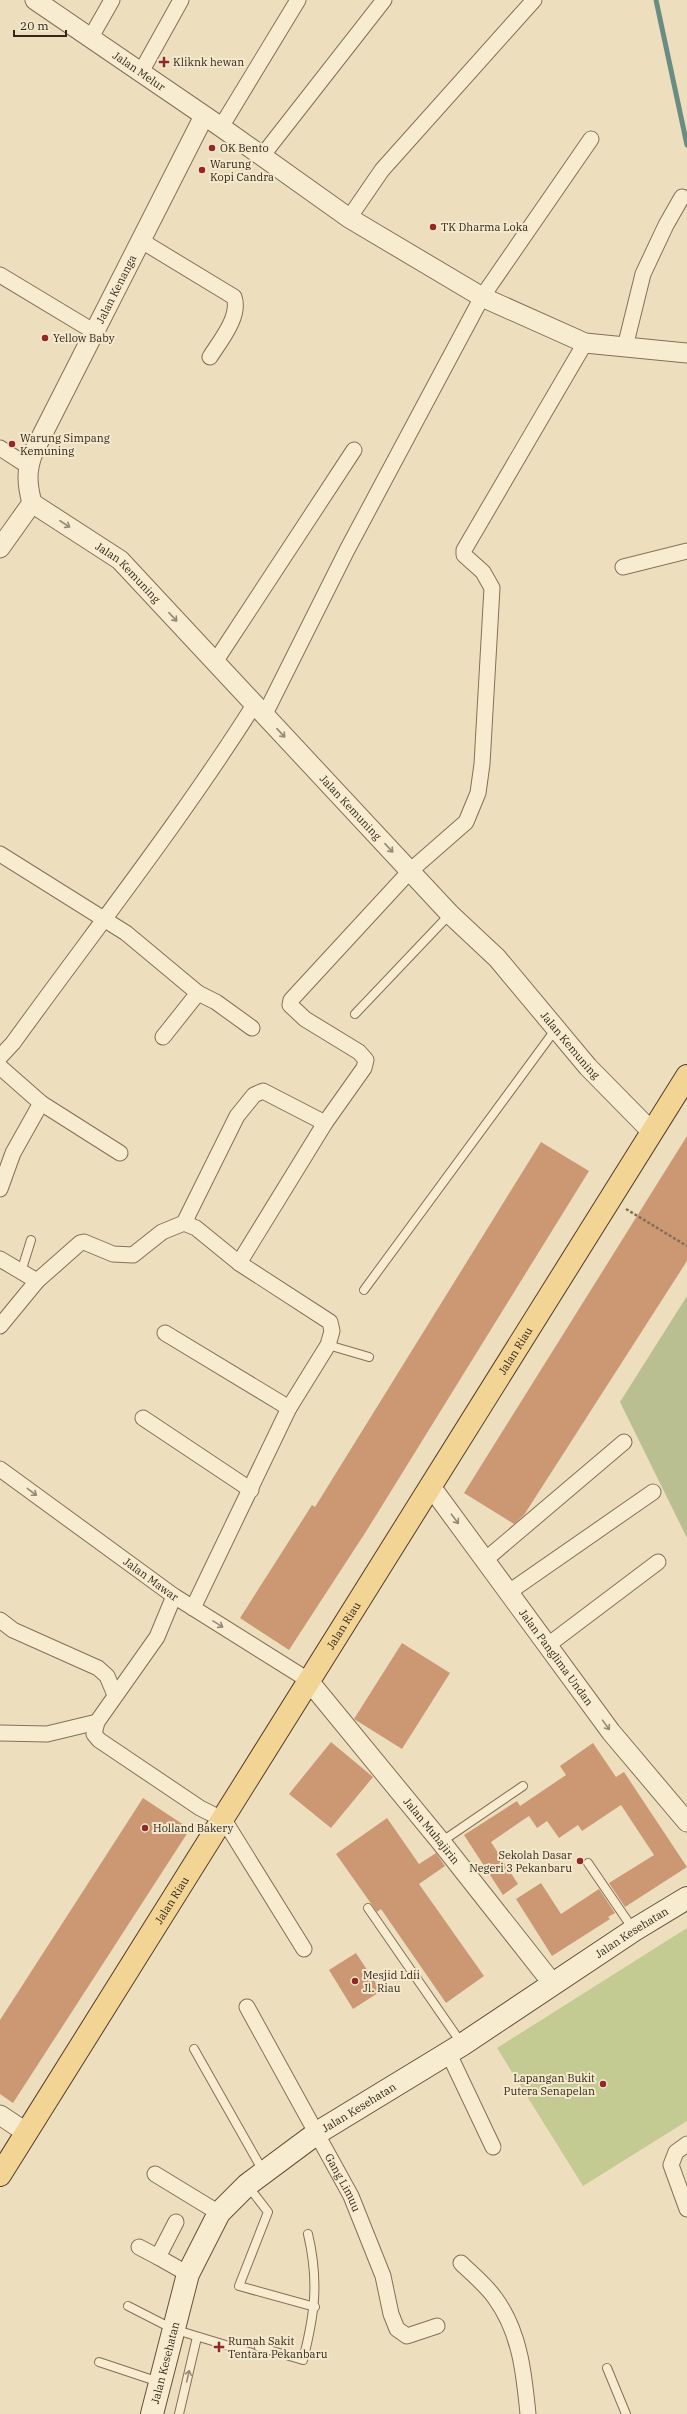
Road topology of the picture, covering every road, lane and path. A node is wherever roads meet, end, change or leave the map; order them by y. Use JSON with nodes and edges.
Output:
{"nodes":[{"id":1,"x":35,"y":0,"type":"edge"},
{"id":2,"x":112,"y":0,"type":"edge"},
{"id":3,"x":181,"y":0,"type":"edge"},
{"id":4,"x":298,"y":0,"type":"edge"},
{"id":5,"x":384,"y":0,"type":"edge"},
{"id":6,"x":534,"y":0,"type":"edge"},
{"id":7,"x":91,"y":37,"type":"junction"},
{"id":8,"x":141,"y":72,"type":"junction"},
{"id":9,"x":204,"y":116,"type":"junction"},
{"id":10,"x":221,"y":127,"type":"junction"},
{"id":11,"x":591,"y":138,"type":"dead end"},
{"id":12,"x":262,"y":156,"type":"junction"},
{"id":13,"x":682,"y":197,"type":"dead end"},
{"id":14,"x":349,"y":218,"type":"junction"},
{"id":15,"x":140,"y":240,"type":"junction"},
{"id":16,"x":0,"y":275,"type":"edge"},
{"id":17,"x":482,"y":297,"type":"junction"},
{"id":18,"x":93,"y":331,"type":"junction"},
{"id":19,"x":585,"y":343,"type":"junction"},
{"id":20,"x":625,"y":347,"type":"junction"},
{"id":21,"x":687,"y":353,"type":"edge"},
{"id":22,"x":210,"y":357,"type":"dead end"},
{"id":23,"x":0,"y":448,"type":"edge"},
{"id":24,"x":354,"y":450,"type":"dead end"},
{"id":25,"x":28,"y":466,"type":"junction"},
{"id":26,"x":32,"y":503,"type":"junction"},
{"id":27,"x":0,"y":548,"type":"edge"},
{"id":28,"x":687,"y":552,"type":"edge"},
{"id":29,"x":623,"y":567,"type":"dead end"},
{"id":30,"x":215,"y":662,"type":"junction"},
{"id":31,"x":259,"y":710,"type":"junction"},
{"id":32,"x":0,"y":854,"type":"edge"},
{"id":33,"x":410,"y":871,"type":"junction"},
{"id":34,"x":450,"y":914,"type":"junction"},
{"id":35,"x":104,"y":918,"type":"junction"},
{"id":36,"x":198,"y":993,"type":"junction"},
{"id":37,"x":354,"y":1014,"type":"dead end"},
{"id":38,"x":252,"y":1028,"type":"dead end"},
{"id":39,"x":555,"y":1030,"type":"junction"},
{"id":40,"x":163,"y":1037,"type":"dead end"},
{"id":41,"x":0,"y":1057,"type":"edge"},
{"id":42,"x":0,"y":1067,"type":"edge"},
{"id":43,"x":687,"y":1076,"type":"edge"},
{"id":44,"x":41,"y":1103,"type":"junction"},
{"id":45,"x":325,"y":1123,"type":"junction"},
{"id":46,"x":652,"y":1132,"type":"junction"},
{"id":47,"x":120,"y":1153,"type":"dead end"},
{"id":48,"x":0,"y":1189,"type":"edge"},
{"id":49,"x":626,"y":1209,"type":"dead end"},
{"id":50,"x":184,"y":1223,"type":"junction"},
{"id":51,"x":31,"y":1240,"type":"dead end"},
{"id":52,"x":687,"y":1246,"type":"edge"},
{"id":53,"x":0,"y":1259,"type":"edge"},
{"id":54,"x":239,"y":1263,"type":"junction"},
{"id":55,"x":21,"y":1272,"type":"junction"},
{"id":56,"x":37,"y":1281,"type":"junction"},
{"id":57,"x":364,"y":1290,"type":"dead end"},
{"id":58,"x":0,"y":1326,"type":"edge"},
{"id":59,"x":165,"y":1333,"type":"dead end"},
{"id":60,"x":328,"y":1345,"type":"junction"},
{"id":61,"x":369,"y":1357,"type":"dead end"},
{"id":62,"x":289,"y":1408,"type":"junction"},
{"id":63,"x":143,"y":1418,"type":"dead end"},
{"id":64,"x":624,"y":1442,"type":"dead end"},
{"id":65,"x":0,"y":1469,"type":"edge"},
{"id":66,"x":432,"y":1488,"type":"junction"},
{"id":67,"x":251,"y":1490,"type":"junction"},
{"id":68,"x":653,"y":1492,"type":"dead end"},
{"id":69,"x":485,"y":1560,"type":"junction"},
{"id":70,"x":658,"y":1562,"type":"dead end"},
{"id":71,"x":509,"y":1592,"type":"junction"},
{"id":72,"x":174,"y":1596,"type":"junction"},
{"id":73,"x":193,"y":1608,"type":"junction"},
{"id":74,"x":0,"y":1620,"type":"edge"},
{"id":75,"x":548,"y":1645,"type":"junction"},
{"id":76,"x":308,"y":1680,"type":"junction"},
{"id":77,"x":115,"y":1694,"type":"junction"},
{"id":78,"x":97,"y":1722,"type":"junction"},
{"id":79,"x":0,"y":1733,"type":"edge"},
{"id":80,"x":523,"y":1786,"type":"dead end"},
{"id":81,"x":224,"y":1820,"type":"junction"},
{"id":82,"x":687,"y":1822,"type":"edge"},
{"id":83,"x":441,"y":1842,"type":"junction"},
{"id":84,"x":588,"y":1863,"type":"dead end"},
{"id":85,"x":687,"y":1898,"type":"edge"},
{"id":86,"x":368,"y":1908,"type":"dead end"},
{"id":87,"x":634,"y":1930,"type":"junction"},
{"id":88,"x":304,"y":1949,"type":"dead end"},
{"id":89,"x":553,"y":1984,"type":"junction"},
{"id":90,"x":247,"y":2007,"type":"dead end"},
{"id":91,"x":456,"y":2048,"type":"junction"},
{"id":92,"x":194,"y":2049,"type":"dead end"},
{"id":93,"x":0,"y":2115,"type":"edge"},
{"id":94,"x":27,"y":2133,"type":"junction"},
{"id":95,"x":317,"y":2133,"type":"junction"},
{"id":96,"x":687,"y":2144,"type":"edge"},
{"id":97,"x":493,"y":2147,"type":"dead end"},
{"id":98,"x":155,"y":2174,"type":"dead end"},
{"id":99,"x":0,"y":2175,"type":"edge"},
{"id":100,"x":255,"y":2178,"type":"junction"},
{"id":101,"x":687,"y":2209,"type":"edge"},
{"id":102,"x":219,"y":2213,"type":"junction"},
{"id":103,"x":176,"y":2222,"type":"dead end"},
{"id":104,"x":308,"y":2234,"type":"dead end"},
{"id":105,"x":139,"y":2246,"type":"dead end"},
{"id":106,"x":158,"y":2257,"type":"junction"},
{"id":107,"x":461,"y":2262,"type":"dead end"},
{"id":108,"x":188,"y":2274,"type":"junction"},
{"id":109,"x":128,"y":2306,"type":"dead end"},
{"id":110,"x":315,"y":2307,"type":"junction"},
{"id":111,"x":437,"y":2326,"type":"dead end"},
{"id":112,"x":173,"y":2329,"type":"junction"},
{"id":113,"x":197,"y":2338,"type":"junction"},
{"id":114,"x":259,"y":2347,"type":"dead end"},
{"id":115,"x":252,"y":2353,"type":"dead end"},
{"id":116,"x":99,"y":2362,"type":"dead end"},
{"id":117,"x":607,"y":2368,"type":"dead end"},
{"id":118,"x":160,"y":2382,"type":"junction"},
{"id":119,"x":152,"y":2414,"type":"edge"},
{"id":120,"x":179,"y":2414,"type":"edge"},
{"id":121,"x":528,"y":2414,"type":"edge"},
{"id":122,"x":626,"y":2414,"type":"edge"}],
"edges":[{"from":1,"to":7,"type":"street","name":"Jalan Melur"},
{"from":2,"to":7,"type":"street"},
{"from":3,"to":8,"type":"street"},
{"from":4,"to":10,"type":"street"},
{"from":5,"to":12,"type":"street"},
{"from":6,"to":14,"type":"street"},
{"from":7,"to":8,"type":"street","name":"Jalan Melur"},
{"from":8,"to":9,"type":"street","name":"Jalan Melur"},
{"from":9,"to":10,"type":"street","name":"Jalan Melur"},
{"from":9,"to":15,"type":"street","name":"Jalan Kenanga"},
{"from":10,"to":12,"type":"street","name":"Jalan Melur"},
{"from":11,"to":17,"type":"street"},
{"from":12,"to":14,"type":"street","name":"Jalan Melur"},
{"from":13,"to":20,"type":"street"},
{"from":14,"to":17,"type":"street","name":"Jalan Melur"},
{"from":15,"to":18,"type":"street","name":"Jalan Kenanga"},
{"from":15,"to":22,"type":"street"},
{"from":16,"to":18,"type":"street"},
{"from":17,"to":19,"type":"street","name":"Jalan Melur"},
{"from":17,"to":31,"type":"street"},
{"from":18,"to":25,"type":"street","name":"Jalan Kenanga"},
{"from":19,"to":20,"type":"street","name":"Jalan Melur"},
{"from":19,"to":33,"type":"street"},
{"from":20,"to":21,"type":"street","name":"Jalan Melur"},
{"from":23,"to":25,"type":"street"},
{"from":24,"to":30,"type":"street"},
{"from":25,"to":26,"type":"street","name":"Jalan Kenanga"},
{"from":26,"to":27,"type":"street"},
{"from":26,"to":30,"type":"street","name":"Jalan Kemuning","one_way":true},
{"from":28,"to":29,"type":"street"},
{"from":30,"to":31,"type":"street","name":"Jalan Kemuning"},
{"from":31,"to":33,"type":"street","name":"Jalan Kemuning","one_way":true},
{"from":31,"to":35,"type":"street"},
{"from":32,"to":35,"type":"street"},
{"from":33,"to":34,"type":"street","name":"Jalan Kemuning"},
{"from":33,"to":45,"type":"street"},
{"from":34,"to":37,"type":"lane"},
{"from":34,"to":39,"type":"street","name":"Jalan Kemuning"},
{"from":35,"to":36,"type":"street"},
{"from":35,"to":41,"type":"street"},
{"from":36,"to":38,"type":"street"},
{"from":36,"to":40,"type":"street"},
{"from":39,"to":46,"type":"street","name":"Jalan Kemuning"},
{"from":39,"to":57,"type":"lane"},
{"from":42,"to":44,"type":"street"},
{"from":43,"to":46,"type":"main road","name":"Jalan Riau"},
{"from":44,"to":47,"type":"street"},
{"from":44,"to":48,"type":"street"},
{"from":45,"to":50,"type":"street"},
{"from":45,"to":54,"type":"street"},
{"from":46,"to":66,"type":"main road","name":"Jalan Riau"},
{"from":49,"to":52,"type":"path"},
{"from":50,"to":54,"type":"street"},
{"from":50,"to":56,"type":"street"},
{"from":51,"to":55,"type":"lane"},
{"from":53,"to":55,"type":"street"},
{"from":54,"to":60,"type":"street"},
{"from":55,"to":56,"type":"street"},
{"from":56,"to":58,"type":"street"},
{"from":59,"to":62,"type":"street"},
{"from":60,"to":61,"type":"lane"},
{"from":60,"to":62,"type":"street"},
{"from":62,"to":67,"type":"street"},
{"from":63,"to":67,"type":"street"},
{"from":64,"to":69,"type":"street"},
{"from":65,"to":72,"type":"street","name":"Jalan Mawar","one_way":true},
{"from":66,"to":69,"type":"street","name":"Jalan Panglima Undan","one_way":true},
{"from":66,"to":76,"type":"main road","name":"Jalan Riau"},
{"from":67,"to":73,"type":"street"},
{"from":68,"to":71,"type":"street"},
{"from":69,"to":71,"type":"street","name":"Jalan Panglima Undan"},
{"from":70,"to":75,"type":"street"},
{"from":71,"to":75,"type":"street","name":"Jalan Panglima Undan"},
{"from":72,"to":73,"type":"street","name":"Jalan Mawar"},
{"from":72,"to":77,"type":"street"},
{"from":73,"to":76,"type":"street","name":"Jalan Mawar","one_way":true},
{"from":74,"to":77,"type":"street"},
{"from":75,"to":82,"type":"street","name":"Jalan Panglima Undan","one_way":true},
{"from":76,"to":81,"type":"main road","name":"Jalan Riau"},
{"from":76,"to":83,"type":"street","name":"Jalan Muhajirin"},
{"from":77,"to":78,"type":"street"},
{"from":78,"to":79,"type":"street"},
{"from":78,"to":81,"type":"street"},
{"from":80,"to":83,"type":"lane"},
{"from":81,"to":88,"type":"street"},
{"from":81,"to":94,"type":"main road","name":"Jalan Riau"},
{"from":83,"to":89,"type":"street","name":"Jalan Muhajirin"},
{"from":84,"to":87,"type":"lane"},
{"from":85,"to":87,"type":"main road","name":"Jalan Kesehatan"},
{"from":86,"to":91,"type":"lane"},
{"from":87,"to":89,"type":"main road","name":"Jalan Kesehatan"},
{"from":89,"to":91,"type":"main road","name":"Jalan Kesehatan"},
{"from":90,"to":95,"type":"street","name":"Gang Limuu"},
{"from":91,"to":95,"type":"main road","name":"Jalan Kesehatan"},
{"from":91,"to":97,"type":"street"},
{"from":92,"to":100,"type":"lane"},
{"from":93,"to":94,"type":"street"},
{"from":94,"to":99,"type":"main road","name":"Jalan Riau"},
{"from":95,"to":100,"type":"main road","name":"Jalan Kesehatan"},
{"from":95,"to":111,"type":"street","name":"Gang Limuu"},
{"from":96,"to":101,"type":"street"},
{"from":98,"to":102,"type":"street"},
{"from":100,"to":102,"type":"main road","name":"Jalan Kesehatan"},
{"from":100,"to":110,"type":"lane"},
{"from":102,"to":108,"type":"main road","name":"Jalan Kesehatan"},
{"from":103,"to":106,"type":"street"},
{"from":104,"to":110,"type":"lane"},
{"from":105,"to":106,"type":"street"},
{"from":106,"to":108,"type":"street"},
{"from":107,"to":121,"type":"street"},
{"from":108,"to":112,"type":"main road","name":"Jalan Kesehatan"},
{"from":109,"to":112,"type":"lane"},
{"from":110,"to":114,"type":"lane"},
{"from":112,"to":113,"type":"lane"},
{"from":112,"to":118,"type":"main road","name":"Jalan Kesehatan"},
{"from":113,"to":115,"type":"lane"},
{"from":120,"to":113,"type":"lane","one_way":true},
{"from":116,"to":118,"type":"lane"},
{"from":117,"to":122,"type":"lane"},
{"from":118,"to":119,"type":"main road","name":"Jalan Kesehatan"}]}
